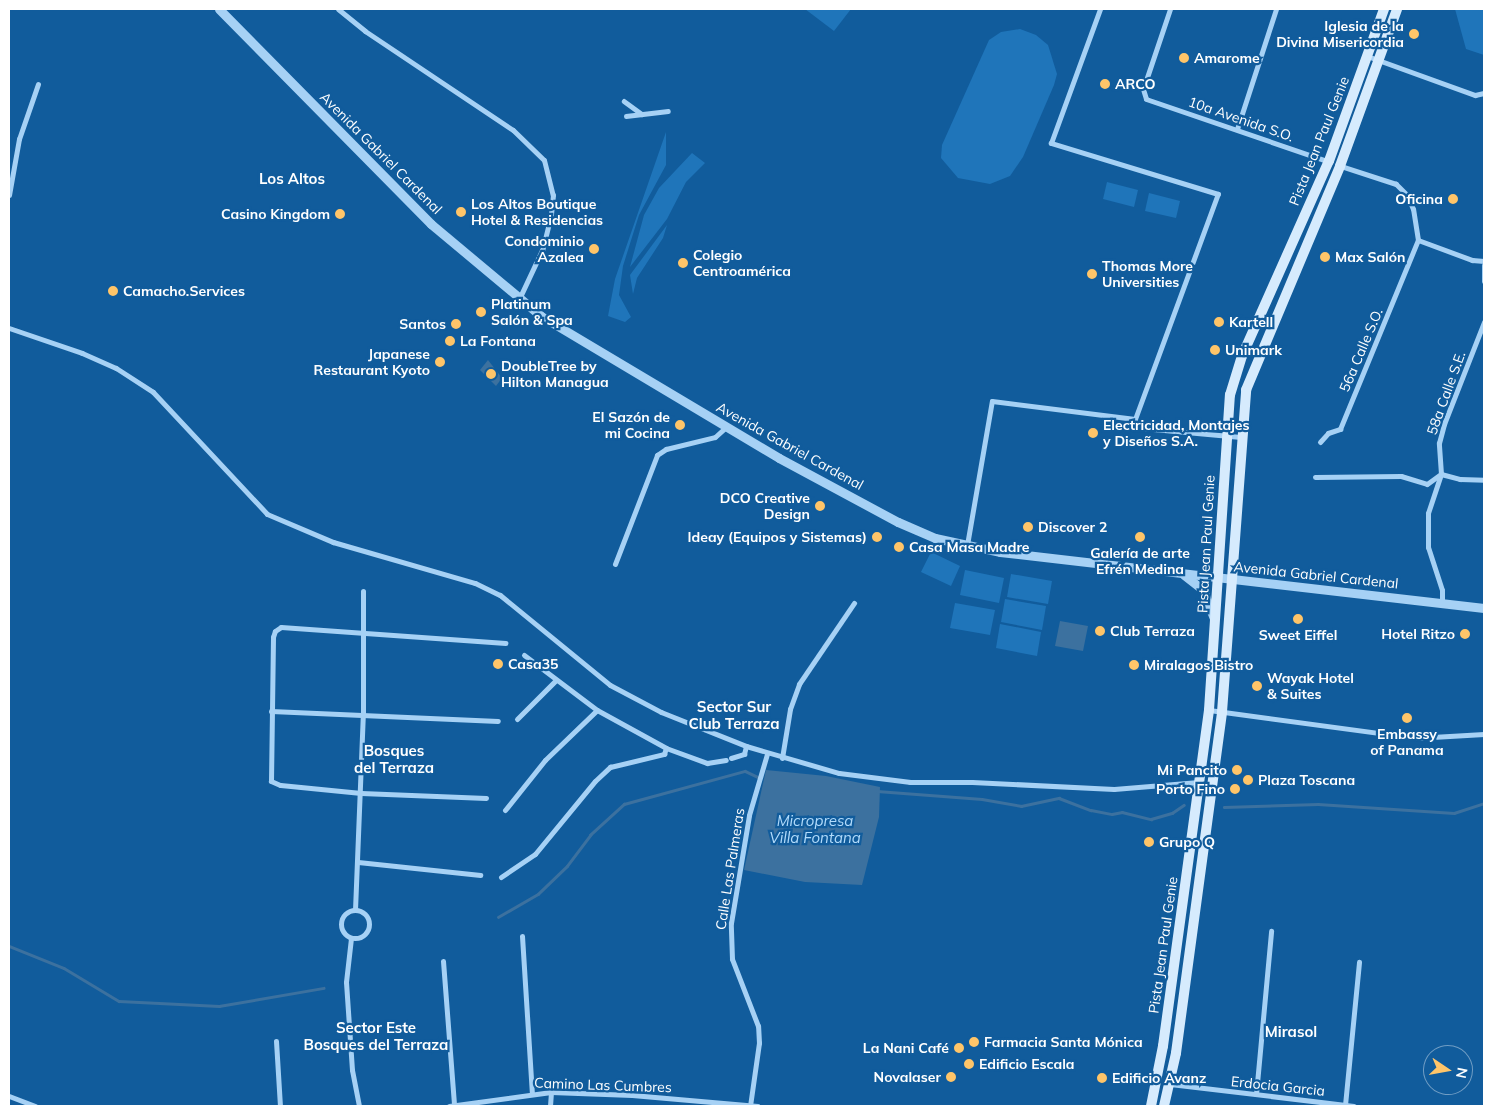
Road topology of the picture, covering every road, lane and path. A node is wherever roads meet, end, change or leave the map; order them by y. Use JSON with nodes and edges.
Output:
{"nodes":[{"id":1,"x":219,"y":9,"type":"edge"},
{"id":2,"x":338,"y":9,"type":"edge"},
{"id":3,"x":1100,"y":9,"type":"edge"},
{"id":4,"x":1170,"y":9,"type":"edge"},
{"id":5,"x":1276,"y":9,"type":"edge"},
{"id":6,"x":1384,"y":9,"type":"edge"},
{"id":7,"x":1397,"y":9,"type":"edge"},
{"id":8,"x":1367,"y":56,"type":"junction"},
{"id":9,"x":1378,"y":60,"type":"junction"},
{"id":10,"x":38,"y":84,"type":"dead end"},
{"id":11,"x":1484,"y":93,"type":"edge"},
{"id":12,"x":624,"y":102,"type":"dead end"},
{"id":13,"x":668,"y":111,"type":"dead end"},
{"id":14,"x":643,"y":114,"type":"junction"},
{"id":15,"x":626,"y":116,"type":"dead end"},
{"id":16,"x":1237,"y":129,"type":"junction"},
{"id":17,"x":1329,"y":161,"type":"junction"},
{"id":18,"x":1340,"y":166,"type":"junction"},
{"id":19,"x":9,"y":195,"type":"edge"},
{"id":20,"x":1418,"y":240,"type":"junction"},
{"id":21,"x":1484,"y":261,"type":"edge"},
{"id":22,"x":1484,"y":265,"type":"edge"},
{"id":23,"x":1484,"y":281,"type":"edge"},
{"id":24,"x":519,"y":299,"type":"junction"},
{"id":25,"x":1484,"y":322,"type":"edge"},
{"id":26,"x":9,"y":328,"type":"edge"},
{"id":27,"x":726,"y":427,"type":"junction"},
{"id":28,"x":1130,"y":427,"type":"dead end"},
{"id":29,"x":1225,"y":435,"type":"junction"},
{"id":30,"x":1241,"y":437,"type":"junction"},
{"id":31,"x":1320,"y":442,"type":"dead end"},
{"id":32,"x":1441,"y":474,"type":"junction"},
{"id":33,"x":1315,"y":477,"type":"dead end"},
{"id":34,"x":1484,"y":480,"type":"edge"},
{"id":35,"x":967,"y":545,"type":"junction"},
{"id":36,"x":614,"y":564,"type":"dead end"},
{"id":37,"x":1184,"y":575,"type":"junction"},
{"id":38,"x":1219,"y":578,"type":"junction"},
{"id":39,"x":1233,"y":580,"type":"junction"},
{"id":40,"x":363,"y":591,"type":"dead end"},
{"id":41,"x":854,"y":603,"type":"dead end"},
{"id":42,"x":1442,"y":603,"type":"junction"},
{"id":43,"x":1484,"y":608,"type":"edge"},
{"id":44,"x":1215,"y":623,"type":"junction"},
{"id":45,"x":362,"y":632,"type":"junction"},
{"id":46,"x":505,"y":643,"type":"dead end"},
{"id":47,"x":524,"y":656,"type":"dead end"},
{"id":48,"x":556,"y":680,"type":"junction"},
{"id":49,"x":596,"y":710,"type":"junction"},
{"id":50,"x":1209,"y":710,"type":"junction"},
{"id":51,"x":271,"y":711,"type":"junction"},
{"id":52,"x":1222,"y":712,"type":"junction"},
{"id":53,"x":363,"y":715,"type":"junction"},
{"id":54,"x":517,"y":719,"type":"dead end"},
{"id":55,"x":498,"y":721,"type":"dead end"},
{"id":56,"x":1484,"y":734,"type":"edge"},
{"id":57,"x":746,"y":746,"type":"junction"},
{"id":58,"x":666,"y":748,"type":"junction"},
{"id":59,"x":768,"y":754,"type":"junction"},
{"id":60,"x":1216,"y":757,"type":"junction"},
{"id":61,"x":782,"y":758,"type":"junction"},
{"id":62,"x":1200,"y":782,"type":"junction"},
{"id":63,"x":361,"y":793,"type":"junction"},
{"id":64,"x":486,"y":798,"type":"dead end"},
{"id":65,"x":505,"y":810,"type":"dead end"},
{"id":66,"x":1203,"y":856,"type":"junction"},
{"id":67,"x":358,"y":862,"type":"junction"},
{"id":68,"x":480,"y":875,"type":"dead end"},
{"id":69,"x":501,"y":877,"type":"dead end"},
{"id":70,"x":355,"y":910,"type":"junction"},
{"id":71,"x":1271,"y":931,"type":"dead end"},
{"id":72,"x":522,"y":936,"type":"dead end"},
{"id":73,"x":351,"y":938,"type":"junction"},
{"id":74,"x":443,"y":961,"type":"dead end"},
{"id":75,"x":1359,"y":962,"type":"dead end"},
{"id":76,"x":276,"y":1041,"type":"dead end"},
{"id":77,"x":1158,"y":1076,"type":"junction"},
{"id":78,"x":1170,"y":1084,"type":"junction"},
{"id":79,"x":551,"y":1092,"type":"junction"},
{"id":80,"x":532,"y":1093,"type":"junction"},
{"id":81,"x":1256,"y":1094,"type":"junction"},
{"id":82,"x":9,"y":1096,"type":"edge"},
{"id":83,"x":1346,"y":1105,"type":"junction"},
{"id":84,"x":35,"y":1106,"type":"edge"},
{"id":85,"x":280,"y":1106,"type":"edge"},
{"id":86,"x":359,"y":1106,"type":"edge"},
{"id":87,"x":451,"y":1106,"type":"edge"},
{"id":88,"x":550,"y":1106,"type":"edge"},
{"id":89,"x":750,"y":1106,"type":"edge"},
{"id":90,"x":758,"y":1106,"type":"edge"},
{"id":91,"x":1151,"y":1106,"type":"edge"},
{"id":92,"x":1155,"y":1106,"type":"edge"},
{"id":93,"x":1164,"y":1106,"type":"edge"},
{"id":94,"x":1354,"y":1106,"type":"edge"}],
"edges":[{"from":1,"to":24,"type":"street","name":"Avenida Gabriel Cardenal"},
{"from":2,"to":24,"type":"street"},
{"from":3,"to":35,"type":"street"},
{"from":4,"to":16,"type":"street","name":"10a Avenida S.O."},
{"from":5,"to":16,"type":"street"},
{"from":6,"to":8,"type":"main road","name":"Pista Jean Paul Genie"},
{"from":7,"to":9,"type":"main road","name":"Pista Jean Paul Genie"},
{"from":8,"to":9,"type":"street"},
{"from":8,"to":17,"type":"main road","name":"Pista Jean Paul Genie"},
{"from":9,"to":11,"type":"street"},
{"from":9,"to":18,"type":"main road","name":"Pista Jean Paul Genie"},
{"from":10,"to":19,"type":"street"},
{"from":12,"to":14,"type":"street"},
{"from":13,"to":14,"type":"street"},
{"from":14,"to":15,"type":"street"},
{"from":16,"to":17,"type":"street","name":"10a Avenida S.O."},
{"from":17,"to":18,"type":"street","name":"10a Avenida S.O."},
{"from":17,"to":29,"type":"main road","name":"Pista Jean Paul Genie"},
{"from":18,"to":20,"type":"street","name":"10a Avenida S.O."},
{"from":18,"to":30,"type":"main road","name":"Pista Jean Paul Genie"},
{"from":20,"to":21,"type":"street"},
{"from":20,"to":31,"type":"street","name":"56a Calle S.O."},
{"from":22,"to":23,"type":"street"},
{"from":24,"to":27,"type":"street","name":"Avenida Gabriel Cardenal"},
{"from":25,"to":32,"type":"street","name":"58a Calle S.E."},
{"from":26,"to":57,"type":"street"},
{"from":27,"to":35,"type":"street","name":"Avenida Gabriel Cardenal"},
{"from":27,"to":36,"type":"street"},
{"from":28,"to":29,"type":"street"},
{"from":29,"to":30,"type":"street"},
{"from":29,"to":38,"type":"main road","name":"Pista Jean Paul Genie"},
{"from":30,"to":39,"type":"main road","name":"Pista Jean Paul Genie"},
{"from":32,"to":33,"type":"street"},
{"from":32,"to":34,"type":"street"},
{"from":32,"to":42,"type":"street"},
{"from":35,"to":37,"type":"street","name":"Avenida Gabriel Cardenal"},
{"from":37,"to":38,"type":"street","name":"Avenida Gabriel Cardenal"},
{"from":37,"to":44,"type":"street"},
{"from":38,"to":39,"type":"street","name":"Avenida Gabriel Cardenal"},
{"from":38,"to":44,"type":"main road","name":"Pista Jean Paul Genie"},
{"from":39,"to":42,"type":"street","name":"Avenida Gabriel Cardenal"},
{"from":39,"to":52,"type":"main road","name":"Pista Jean Paul Genie"},
{"from":40,"to":45,"type":"street"},
{"from":41,"to":61,"type":"street"},
{"from":42,"to":43,"type":"street","name":"Avenida Gabriel Cardenal"},
{"from":44,"to":50,"type":"main road","name":"Pista Jean Paul Genie"},
{"from":45,"to":46,"type":"street"},
{"from":45,"to":51,"type":"street"},
{"from":45,"to":53,"type":"street"},
{"from":47,"to":48,"type":"street"},
{"from":48,"to":49,"type":"street"},
{"from":48,"to":54,"type":"street"},
{"from":49,"to":58,"type":"street"},
{"from":49,"to":65,"type":"street"},
{"from":50,"to":52,"type":"street"},
{"from":50,"to":62,"type":"main road","name":"Pista Jean Paul Genie"},
{"from":51,"to":53,"type":"street"},
{"from":51,"to":63,"type":"street"},
{"from":52,"to":56,"type":"street"},
{"from":52,"to":60,"type":"main road","name":"Pista Jean Paul Genie"},
{"from":53,"to":55,"type":"street"},
{"from":53,"to":63,"type":"street"},
{"from":57,"to":58,"type":"street"},
{"from":57,"to":59,"type":"street"},
{"from":58,"to":69,"type":"street"},
{"from":59,"to":61,"type":"street"},
{"from":59,"to":89,"type":"street","name":"Calle Las Palmeras"},
{"from":60,"to":62,"type":"main road"},
{"from":60,"to":66,"type":"main road","name":"Pista Jean Paul Genie"},
{"from":61,"to":62,"type":"street"},
{"from":62,"to":66,"type":"main road"},
{"from":62,"to":77,"type":"main road","name":"Pista Jean Paul Genie"},
{"from":63,"to":64,"type":"street"},
{"from":63,"to":67,"type":"street"},
{"from":66,"to":78,"type":"main road","name":"Pista Jean Paul Genie"},
{"from":67,"to":68,"type":"street"},
{"from":67,"to":70,"type":"street"},
{"from":70,"to":73,"type":"street"},
{"from":70,"to":73,"type":"street"},
{"from":71,"to":81,"type":"street"},
{"from":72,"to":80,"type":"street"},
{"from":73,"to":86,"type":"street"},
{"from":74,"to":87,"type":"street"},
{"from":75,"to":83,"type":"street"},
{"from":76,"to":85,"type":"street"},
{"from":77,"to":91,"type":"main road","name":"Pista Jean Paul Genie"},
{"from":77,"to":92,"type":"main road"},
{"from":78,"to":81,"type":"street","name":"Erdocia Garcia"},
{"from":78,"to":93,"type":"main road","name":"Pista Jean Paul Genie"},
{"from":79,"to":80,"type":"street","name":"Camino Las Cumbres"},
{"from":79,"to":88,"type":"street"},
{"from":79,"to":89,"type":"street","name":"Camino Las Cumbres"},
{"from":80,"to":87,"type":"street","name":"Camino Las Cumbres"},
{"from":81,"to":83,"type":"street","name":"Erdocia Garcia"},
{"from":82,"to":84,"type":"street"},
{"from":83,"to":94,"type":"street","name":"Erdocia Garcia"},
{"from":89,"to":90,"type":"street","name":"Camino Las Cumbres"}]}
